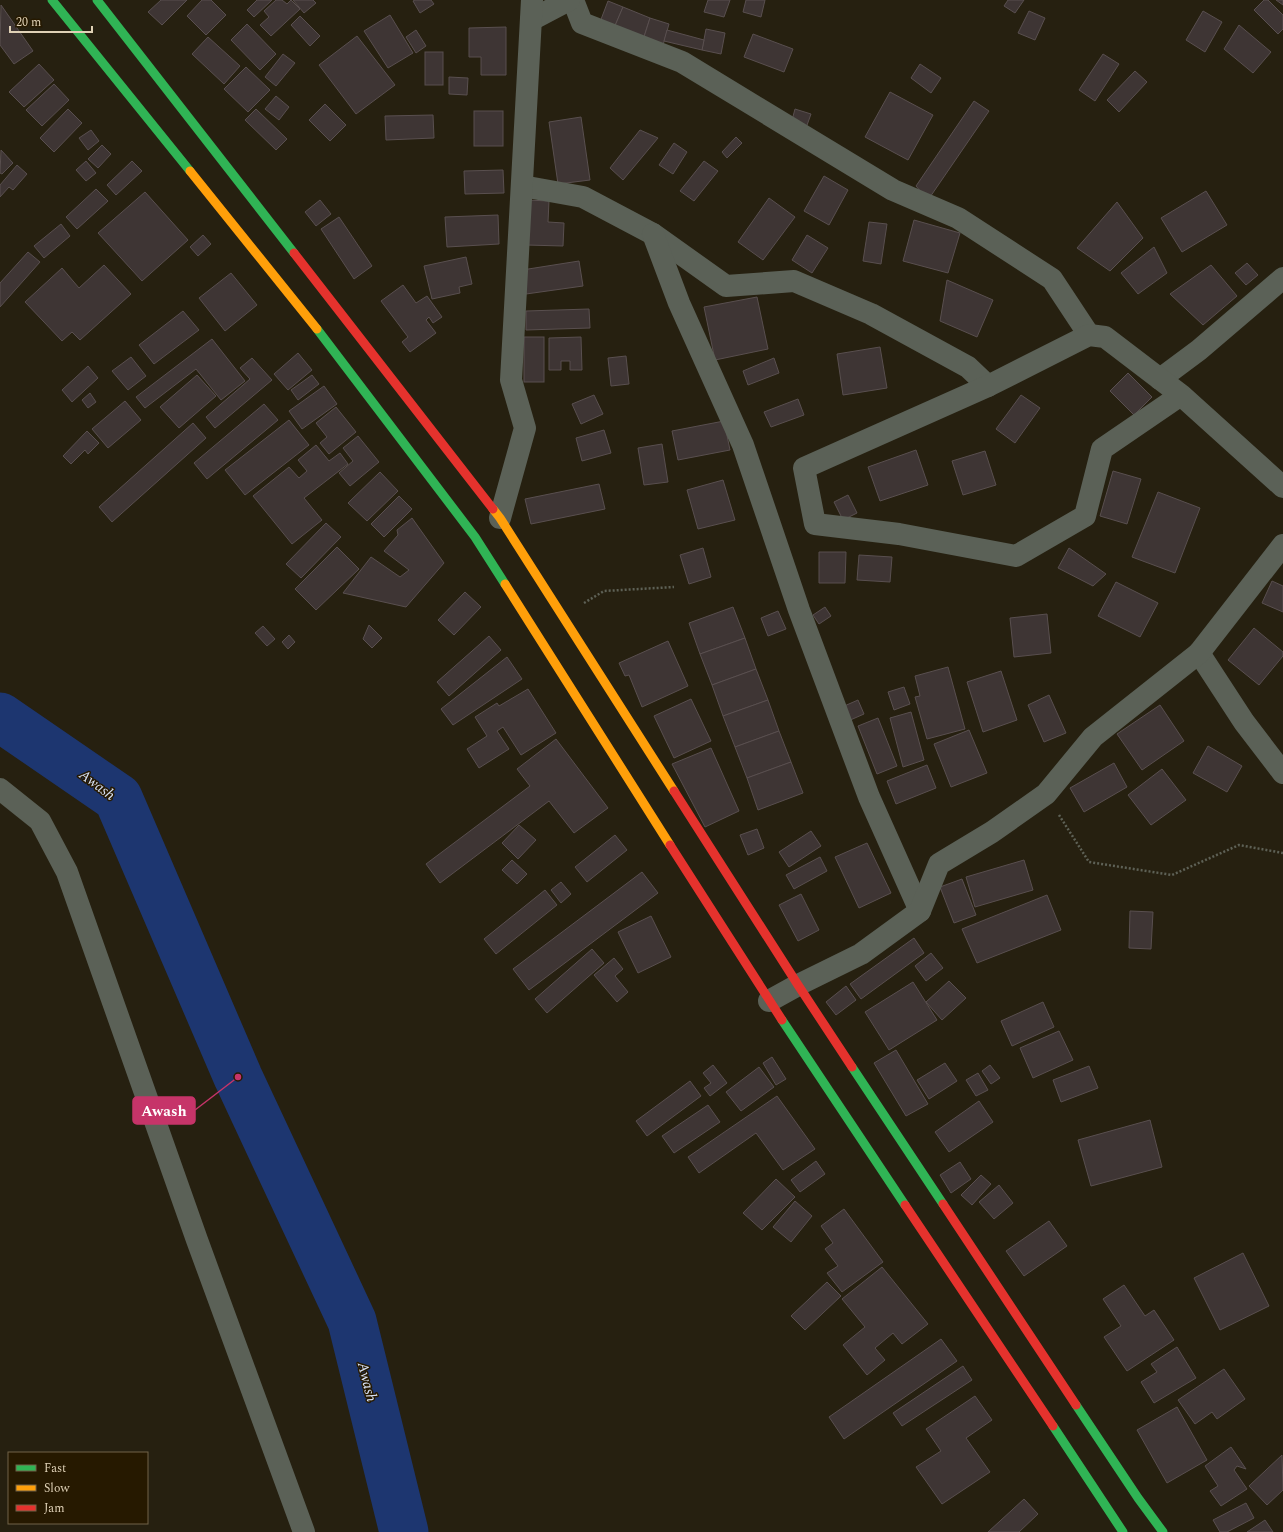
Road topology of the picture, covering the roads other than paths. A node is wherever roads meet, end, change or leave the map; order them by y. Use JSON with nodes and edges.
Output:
{"nodes":[{"id":1,"x":52,"y":0,"type":"edge"},
{"id":2,"x":97,"y":0,"type":"edge"},
{"id":3,"x":569,"y":0,"type":"edge"},
{"id":4,"x":573,"y":0,"type":"edge"},
{"id":5,"x":532,"y":10,"type":"edge"},
{"id":6,"x":522,"y":186,"type":"junction"},
{"id":7,"x":653,"y":234,"type":"junction"},
{"id":8,"x":1283,"y":278,"type":"edge"},
{"id":9,"x":1090,"y":336,"type":"junction"},
{"id":10,"x":1160,"y":379,"type":"junction"},
{"id":11,"x":988,"y":386,"type":"junction"},
{"id":12,"x":1181,"y":395,"type":"junction"},
{"id":13,"x":1283,"y":487,"type":"edge"},
{"id":14,"x":497,"y":520,"type":"junction"},
{"id":15,"x":1283,"y":545,"type":"edge"},
{"id":16,"x":1199,"y":653,"type":"junction"},
{"id":17,"x":1283,"y":773,"type":"edge"},
{"id":18,"x":0,"y":789,"type":"edge"},
{"id":19,"x":920,"y":911,"type":"junction"},
{"id":20,"x":798,"y":985,"type":"junction"},
{"id":21,"x":769,"y":1001,"type":"junction"},
{"id":22,"x":304,"y":1532,"type":"edge"},
{"id":23,"x":1123,"y":1532,"type":"edge"},
{"id":24,"x":1163,"y":1532,"type":"edge"}],
"edges":[{"from":1,"to":21,"type":"main road"},
{"from":2,"to":14,"type":"main road"},
{"from":3,"to":5,"type":"street"},
{"from":4,"to":9,"type":"street"},
{"from":5,"to":6,"type":"street"},
{"from":6,"to":7,"type":"street"},
{"from":6,"to":14,"type":"street"},
{"from":7,"to":11,"type":"street"},
{"from":7,"to":19,"type":"street"},
{"from":8,"to":10,"type":"street"},
{"from":9,"to":10,"type":"street"},
{"from":9,"to":11,"type":"street"},
{"from":10,"to":12,"type":"street"},
{"from":11,"to":12,"type":"street"},
{"from":12,"to":13,"type":"street"},
{"from":14,"to":20,"type":"main road"},
{"from":15,"to":16,"type":"street"},
{"from":16,"to":17,"type":"street"},
{"from":16,"to":19,"type":"street"},
{"from":18,"to":22,"type":"street"},
{"from":19,"to":20,"type":"street"},
{"from":20,"to":21,"type":"street"},
{"from":20,"to":24,"type":"main road"},
{"from":21,"to":23,"type":"main road"}]}
